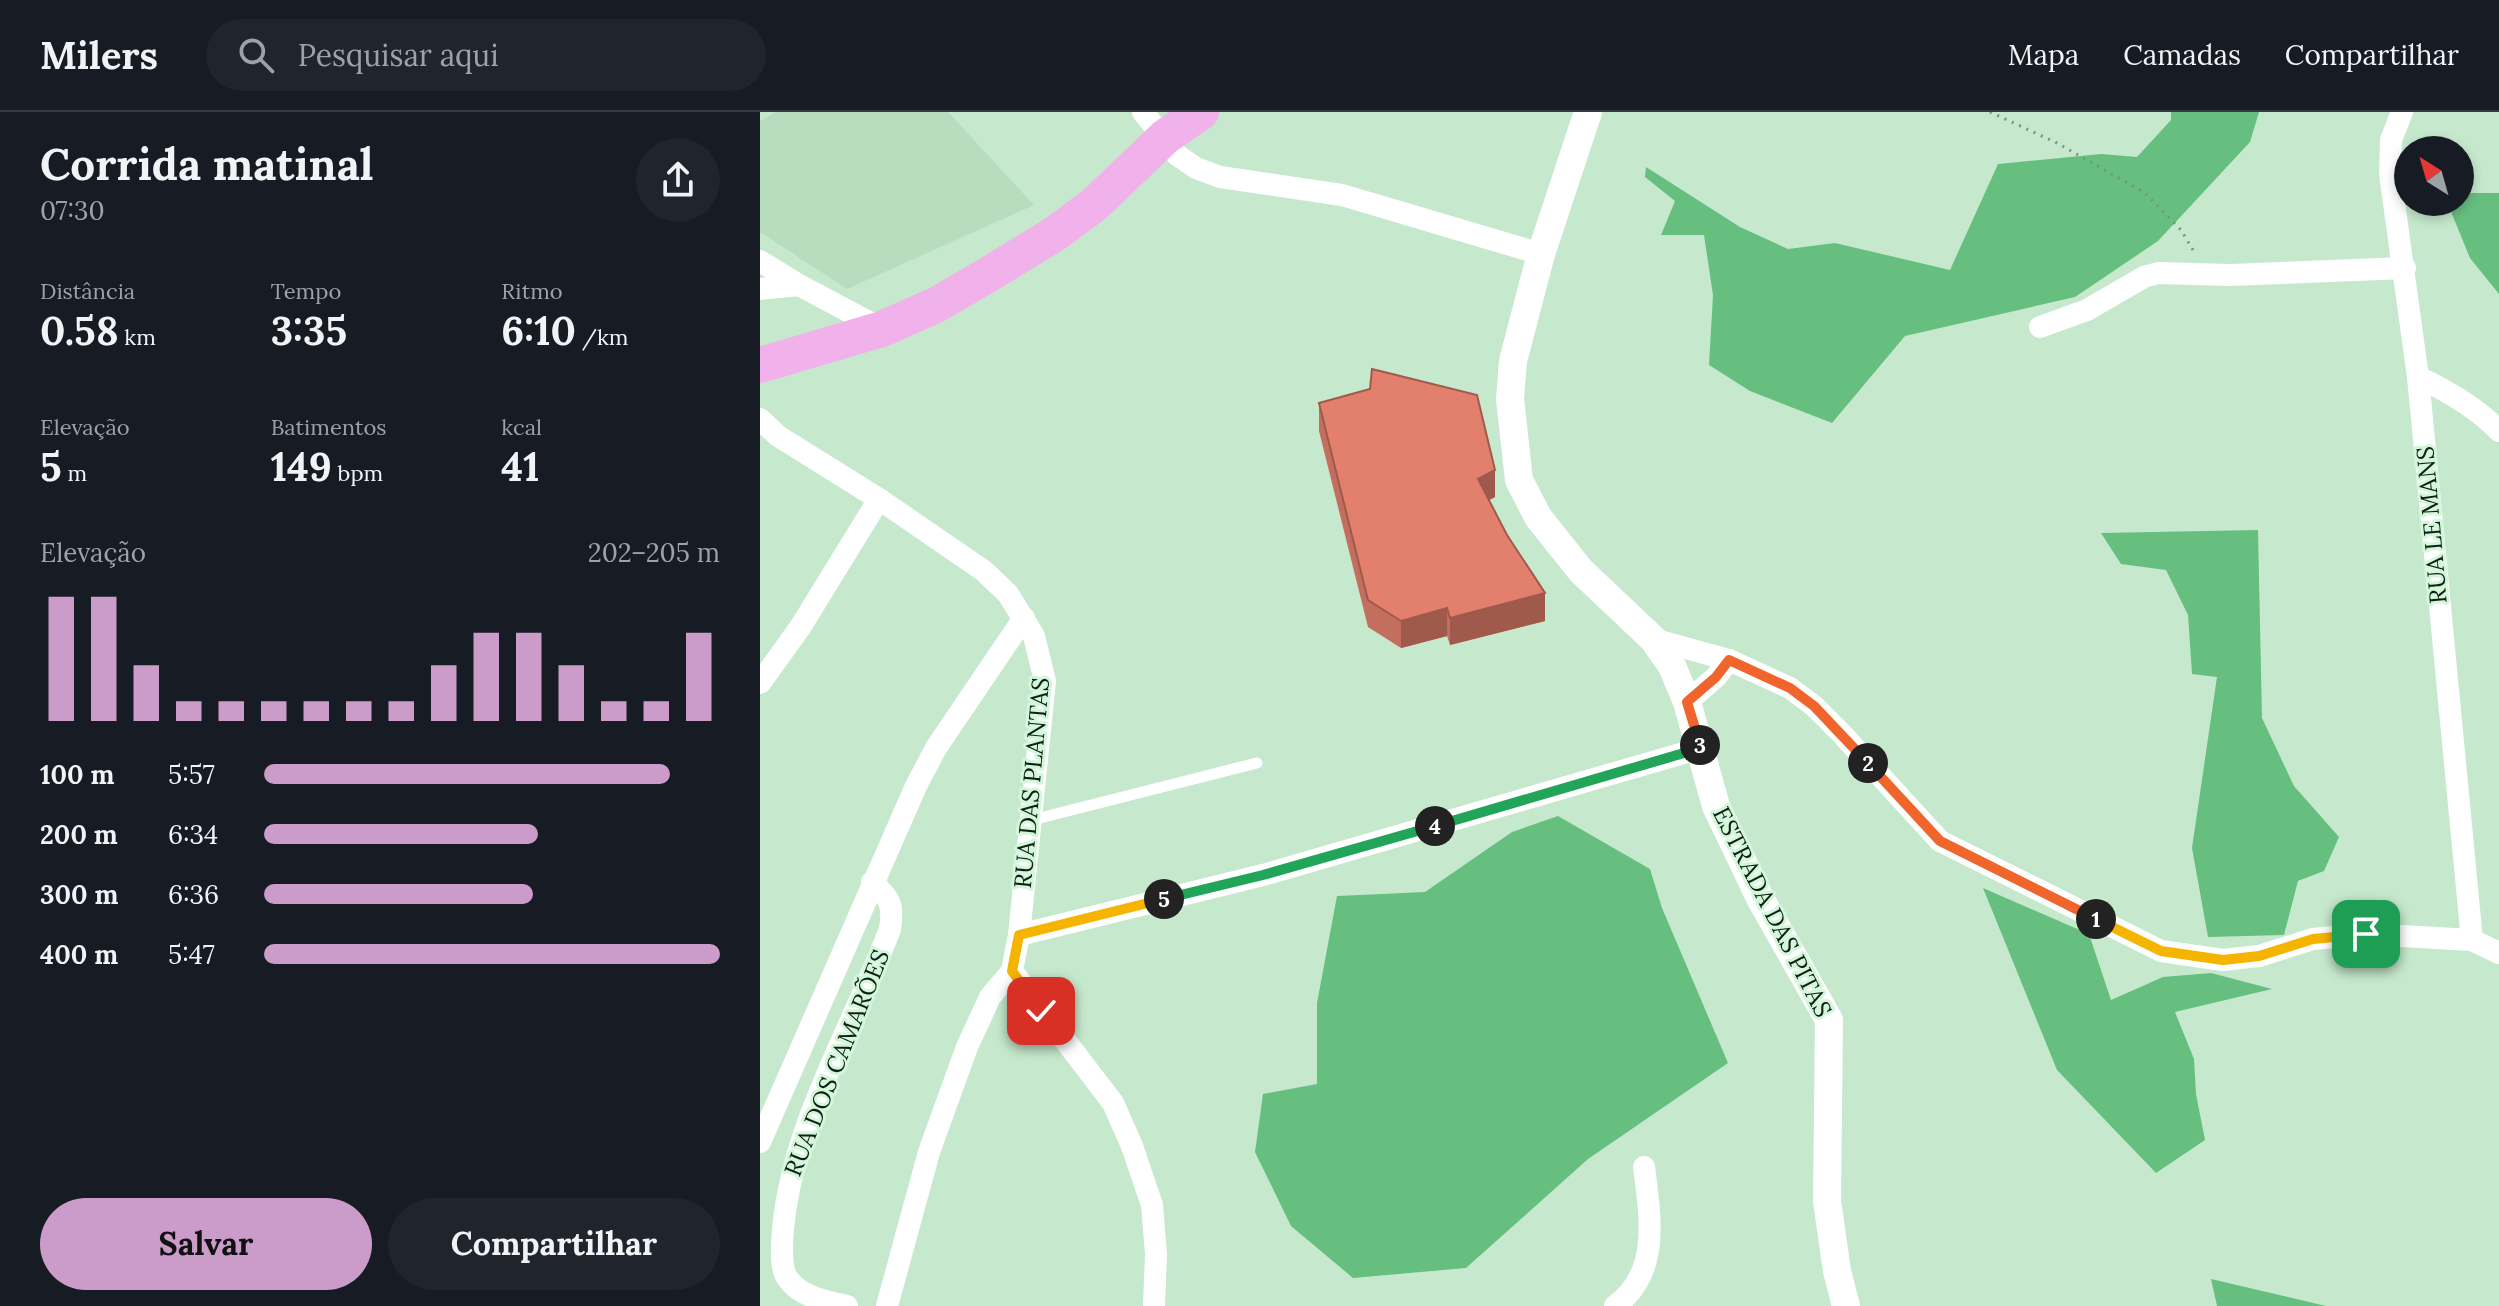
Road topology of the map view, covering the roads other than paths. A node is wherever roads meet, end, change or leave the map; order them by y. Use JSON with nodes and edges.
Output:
{"nodes":[{"id":1,"x":1201,"y":112,"type":"edge"},
{"id":2,"x":1588,"y":112,"type":"edge"},
{"id":3,"x":2402,"y":112,"type":"edge"},
{"id":4,"x":1154,"y":125,"type":"edge"},
{"id":5,"x":1541,"y":254,"type":"junction"},
{"id":6,"x":760,"y":261,"type":"edge"},
{"id":7,"x":2405,"y":268,"type":"junction"},
{"id":8,"x":799,"y":285,"type":"junction"},
{"id":9,"x":760,"y":289,"type":"edge"},
{"id":10,"x":2040,"y":327,"type":"dead end"},
{"id":11,"x":882,"y":329,"type":"junction"},
{"id":12,"x":760,"y":365,"type":"edge"},
{"id":13,"x":2418,"y":377,"type":"junction"},
{"id":14,"x":760,"y":419,"type":"edge"},
{"id":15,"x":2499,"y":431,"type":"edge"},
{"id":16,"x":879,"y":499,"type":"junction"},
{"id":17,"x":1024,"y":618,"type":"junction"},
{"id":18,"x":1653,"y":639,"type":"junction"},
{"id":19,"x":1729,"y":660,"type":"junction"},
{"id":20,"x":760,"y":683,"type":"edge"},
{"id":21,"x":1687,"y":702,"type":"junction"},
{"id":22,"x":1701,"y":748,"type":"junction"},
{"id":23,"x":1257,"y":763,"type":"dead end"},
{"id":24,"x":1032,"y":820,"type":"junction"},
{"id":25,"x":872,"y":882,"type":"junction"},
{"id":26,"x":1019,"y":935,"type":"junction"},
{"id":27,"x":2472,"y":940,"type":"junction"},
{"id":28,"x":2499,"y":953,"type":"edge"},
{"id":29,"x":1012,"y":971,"type":"junction"},
{"id":30,"x":760,"y":1142,"type":"edge"},
{"id":31,"x":1644,"y":1167,"type":"dead end"},
{"id":32,"x":847,"y":1306,"type":"edge"},
{"id":33,"x":887,"y":1306,"type":"edge"},
{"id":34,"x":1154,"y":1306,"type":"edge"},
{"id":35,"x":1615,"y":1306,"type":"edge"},
{"id":36,"x":1846,"y":1306,"type":"edge"}],
"edges":[{"from":1,"to":4,"type":"main road"},
{"from":2,"to":5,"type":"street","name":"ESTRADA DAS PITAS"},
{"from":3,"to":7,"type":"street","name":"RUA LE MANS"},
{"from":4,"to":5,"type":"street"},
{"from":4,"to":11,"type":"main road"},
{"from":5,"to":18,"type":"street","name":"ESTRADA DAS PITAS"},
{"from":6,"to":8,"type":"street"},
{"from":7,"to":10,"type":"street"},
{"from":7,"to":13,"type":"street","name":"RUA LE MANS"},
{"from":8,"to":9,"type":"street"},
{"from":8,"to":11,"type":"street"},
{"from":11,"to":12,"type":"main road"},
{"from":13,"to":15,"type":"street"},
{"from":13,"to":27,"type":"street","name":"RUA LE MANS"},
{"from":14,"to":16,"type":"street","name":"RUA DAS PLANTAS"},
{"from":16,"to":17,"type":"street","name":"RUA DAS PLANTAS"},
{"from":16,"to":20,"type":"street"},
{"from":17,"to":24,"type":"street","name":"RUA DAS PLANTAS"},
{"from":17,"to":25,"type":"street","name":"RUA DOS CAMARÕES"},
{"from":18,"to":19,"type":"street"},
{"from":18,"to":21,"type":"street","name":"ESTRADA DAS PITAS"},
{"from":19,"to":21,"type":"street"},
{"from":19,"to":27,"type":"street"},
{"from":21,"to":22,"type":"street","name":"ESTRADA DAS PITAS"},
{"from":22,"to":26,"type":"street"},
{"from":22,"to":36,"type":"street","name":"ESTRADA DAS PITAS"},
{"from":23,"to":24,"type":"lane"},
{"from":24,"to":26,"type":"street","name":"RUA DAS PLANTAS"},
{"from":25,"to":30,"type":"street","name":"RUA DOS CAMARÕES"},
{"from":25,"to":32,"type":"street","name":"RUA DOS CAMARÕES"},
{"from":26,"to":29,"type":"street","name":"RUA DAS PLANTAS"},
{"from":27,"to":28,"type":"street"},
{"from":29,"to":33,"type":"street","name":"RUA DAS PLANTAS"},
{"from":29,"to":34,"type":"street"},
{"from":31,"to":35,"type":"street"}]}
